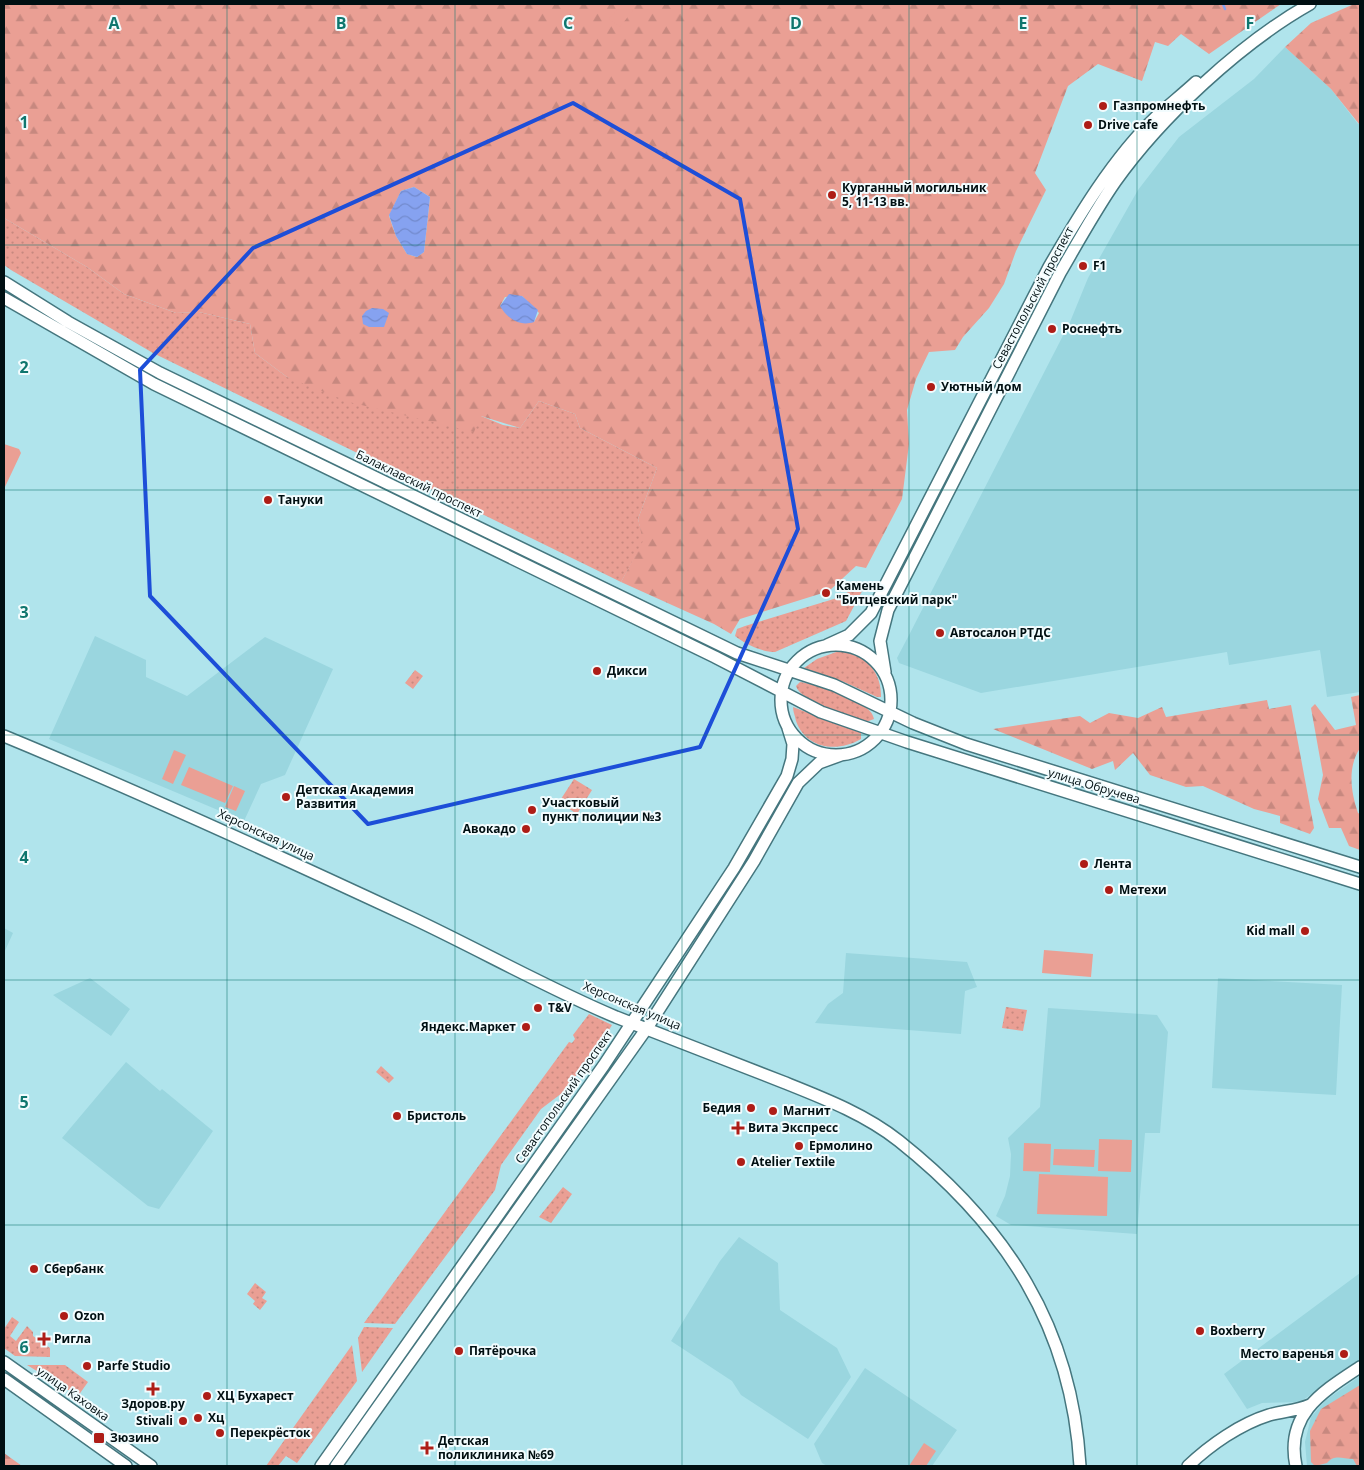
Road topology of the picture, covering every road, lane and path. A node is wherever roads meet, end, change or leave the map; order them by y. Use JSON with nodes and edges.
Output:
{"nodes":[{"id":1,"x":1298,"y":4,"type":"edge"},
{"id":2,"x":1310,"y":4,"type":"edge"},
{"id":3,"x":4,"y":282,"type":"edge"},
{"id":4,"x":4,"y":298,"type":"edge"},
{"id":5,"x":827,"y":645,"type":"junction"},
{"id":6,"x":787,"y":671,"type":"junction"},
{"id":7,"x":885,"y":672,"type":"junction"},
{"id":8,"x":834,"y":685,"type":"joint"},
{"id":9,"x":782,"y":693,"type":"junction"},
{"id":10,"x":890,"y":711,"type":"junction"},
{"id":11,"x":788,"y":728,"type":"junction"},
{"id":12,"x":881,"y":733,"type":"junction"},
{"id":13,"x":4,"y":736,"type":"edge"},
{"id":14,"x":841,"y":755,"type":"junction"},
{"id":15,"x":1360,"y":867,"type":"edge"},
{"id":16,"x":1360,"y":884,"type":"edge"},
{"id":17,"x":633,"y":1022,"type":"junction"},
{"id":18,"x":646,"y":1028,"type":"junction"},
{"id":19,"x":4,"y":1362,"type":"edge"},
{"id":20,"x":1360,"y":1367,"type":"edge"},
{"id":21,"x":4,"y":1379,"type":"edge"},
{"id":22,"x":1310,"y":1405,"type":"junction"},
{"id":23,"x":1282,"y":1414,"type":"junction"},
{"id":24,"x":1297,"y":1428,"type":"junction"},
{"id":25,"x":126,"y":1466,"type":"edge"},
{"id":26,"x":151,"y":1466,"type":"edge"},
{"id":27,"x":321,"y":1466,"type":"edge"},
{"id":28,"x":336,"y":1466,"type":"edge"},
{"id":29,"x":1080,"y":1466,"type":"edge"},
{"id":30,"x":1188,"y":1466,"type":"edge"},
{"id":31,"x":1296,"y":1466,"type":"edge"}],
"edges":[{"from":1,"to":5,"type":"main road","name":"Севастопольский проспект"},
{"from":2,"to":7,"type":"main road","name":"Севастопольский проспект"},
{"from":3,"to":6,"type":"main road","name":"Балаклавский проспект"},
{"from":4,"to":9,"type":"main road"},
{"from":5,"to":6,"type":"main road","name":"Севастопольский проспект"},
{"from":5,"to":7,"type":"main road"},
{"from":6,"to":8,"type":"main road","name":"Балаклавский проспект"},
{"from":6,"to":9,"type":"main road","name":"Севастопольский проспект"},
{"from":7,"to":10,"type":"main road","name":"Севастопольский проспект"},
{"from":8,"to":10,"type":"main road","name":"улица Обручева"},
{"from":9,"to":11,"type":"main road","name":"Севастопольский проспект"},
{"from":9,"to":12,"type":"main road","name":"улица Обручева"},
{"from":10,"to":12,"type":"main road"},
{"from":10,"to":15,"type":"main road","name":"улица Обручева"},
{"from":11,"to":14,"type":"main road"},
{"from":11,"to":17,"type":"main road","name":"Севастопольский проспект"},
{"from":12,"to":14,"type":"main road"},
{"from":12,"to":16,"type":"main road","name":"улица Обручева"},
{"from":13,"to":17,"type":"main road","name":"Херсонская улица"},
{"from":14,"to":18,"type":"main road"},
{"from":17,"to":18,"type":"main road","name":"Херсонская улица"},
{"from":17,"to":27,"type":"main road","name":"Севастопольский проспект"},
{"from":18,"to":28,"type":"main road"},
{"from":18,"to":29,"type":"main road","name":"Херсонская улица"},
{"from":19,"to":26,"type":"main road","name":"улица Каховка"},
{"from":20,"to":22,"type":"main road"},
{"from":21,"to":25,"type":"main road"},
{"from":22,"to":23,"type":"main road"},
{"from":22,"to":24,"type":"main road"},
{"from":23,"to":24,"type":"main road"},
{"from":23,"to":30,"type":"main road"},
{"from":24,"to":31,"type":"main road"}]}
